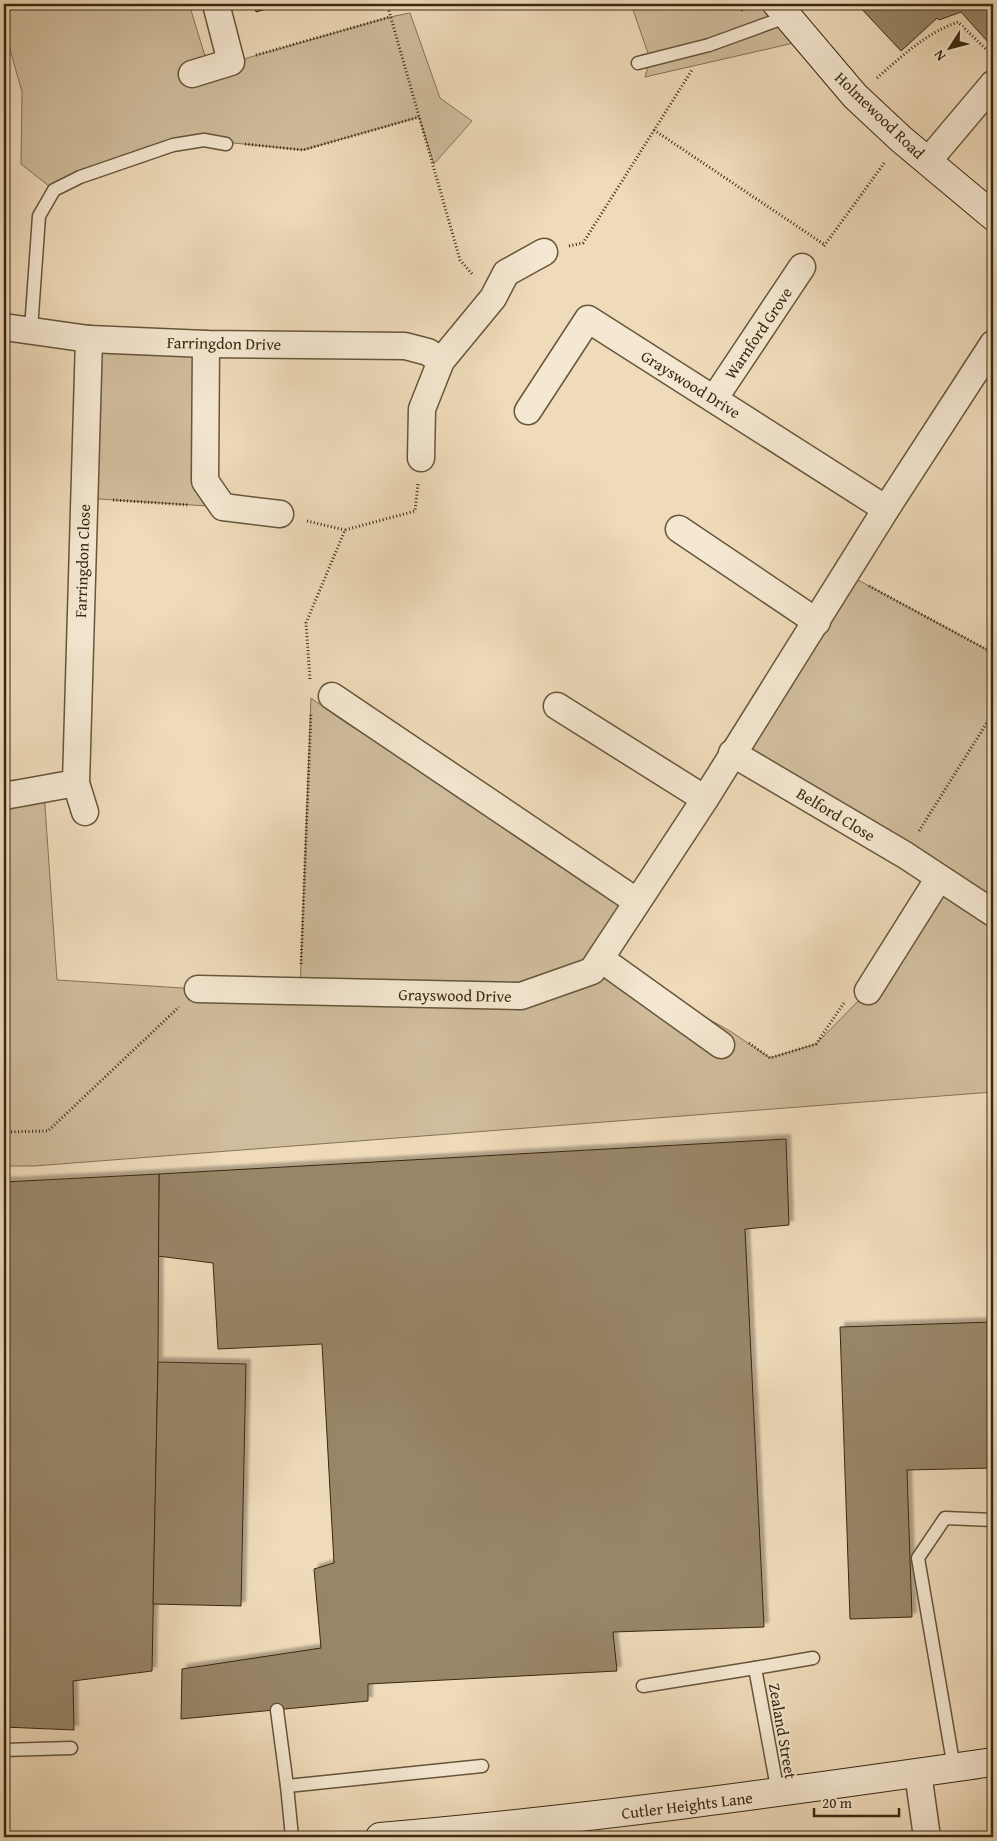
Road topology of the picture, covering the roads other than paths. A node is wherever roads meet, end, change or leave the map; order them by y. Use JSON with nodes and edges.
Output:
{"nodes":[{"id":1,"x":216,"y":4,"type":"edge"},
{"id":2,"x":781,"y":10,"type":"edge"},
{"id":3,"x":638,"y":63,"type":"dead end"},
{"id":4,"x":192,"y":74,"type":"dead end"},
{"id":5,"x":993,"y":84,"type":"edge"},
{"id":6,"x":226,"y":144,"type":"road end"},
{"id":7,"x":928,"y":161,"type":"junction"},
{"id":8,"x":993,"y":216,"type":"edge"},
{"id":9,"x":544,"y":252,"type":"road end"},
{"id":10,"x":802,"y":267,"type":"road end"},
{"id":11,"x":4,"y":327,"type":"edge"},
{"id":12,"x":31,"y":329,"type":"junction"},
{"id":13,"x":89,"y":338,"type":"junction"},
{"id":14,"x":206,"y":344,"type":"junction"},
{"id":15,"x":993,"y":344,"type":"edge"},
{"id":16,"x":441,"y":361,"type":"junction"},
{"id":17,"x":714,"y":399,"type":"junction"},
{"id":18,"x":528,"y":411,"type":"dead end"},
{"id":19,"x":422,"y":458,"type":"dead end"},
{"id":20,"x":886,"y":509,"type":"junction"},
{"id":21,"x":280,"y":514,"type":"road end"},
{"id":22,"x":679,"y":529,"type":"dead end"},
{"id":23,"x":816,"y":622,"type":"junction"},
{"id":24,"x":332,"y":696,"type":"dead end"},
{"id":25,"x":557,"y":706,"type":"dead end"},
{"id":26,"x":732,"y":753,"type":"junction"},
{"id":27,"x":43,"y":777,"type":"dead end"},
{"id":28,"x":76,"y":783,"type":"junction"},
{"id":29,"x":4,"y":796,"type":"edge"},
{"id":30,"x":704,"y":798,"type":"junction"},
{"id":31,"x":84,"y":812,"type":"dead end"},
{"id":32,"x":939,"y":878,"type":"junction"},
{"id":33,"x":636,"y":901,"type":"junction"},
{"id":34,"x":993,"y":913,"type":"edge"},
{"id":35,"x":601,"y":959,"type":"junction"},
{"id":36,"x":198,"y":989,"type":"road end"},
{"id":37,"x":868,"y":991,"type":"road end"},
{"id":38,"x":721,"y":1044,"type":"road end"},
{"id":39,"x":993,"y":1520,"type":"edge"},
{"id":40,"x":813,"y":1658,"type":"dead end"},
{"id":41,"x":755,"y":1668,"type":"junction"},
{"id":42,"x":643,"y":1686,"type":"dead end"},
{"id":43,"x":277,"y":1710,"type":"dead end"},
{"id":44,"x":71,"y":1748,"type":"dead end"},
{"id":45,"x":4,"y":1750,"type":"edge"},
{"id":46,"x":993,"y":1762,"type":"edge"},
{"id":47,"x":482,"y":1766,"type":"dead end"},
{"id":48,"x":954,"y":1768,"type":"junction"},
{"id":49,"x":918,"y":1773,"type":"junction"},
{"id":50,"x":287,"y":1786,"type":"junction"},
{"id":51,"x":778,"y":1793,"type":"junction"},
{"id":52,"x":445,"y":1835,"type":"edge"},
{"id":53,"x":292,"y":1837,"type":"edge"},
{"id":54,"x":380,"y":1837,"type":"edge"},
{"id":55,"x":927,"y":1837,"type":"edge"}],
"edges":[{"from":1,"to":4,"type":"street"},
{"from":2,"to":3,"type":"lane"},
{"from":2,"to":7,"type":"street","name":"Holmewood Road"},
{"from":5,"to":7,"type":"street"},
{"from":6,"to":12,"type":"lane"},
{"from":7,"to":8,"type":"street","name":"Holmewood Road"},
{"from":9,"to":16,"type":"street"},
{"from":10,"to":17,"type":"street","name":"Warnford Grove"},
{"from":11,"to":12,"type":"street","name":"Farringdon Drive"},
{"from":12,"to":13,"type":"street","name":"Farringdon Drive"},
{"from":13,"to":14,"type":"street","name":"Farringdon Drive"},
{"from":13,"to":28,"type":"street","name":"Farringdon Close"},
{"from":14,"to":16,"type":"street","name":"Farringdon Drive"},
{"from":14,"to":21,"type":"street"},
{"from":15,"to":20,"type":"street","name":"Grayswood Drive"},
{"from":16,"to":19,"type":"street"},
{"from":17,"to":18,"type":"street","name":"Grayswood Drive"},
{"from":17,"to":20,"type":"street","name":"Grayswood Drive"},
{"from":20,"to":23,"type":"street","name":"Grayswood Drive"},
{"from":22,"to":23,"type":"street"},
{"from":23,"to":26,"type":"street","name":"Grayswood Drive"},
{"from":24,"to":33,"type":"street"},
{"from":25,"to":30,"type":"street"},
{"from":26,"to":30,"type":"street","name":"Grayswood Drive"},
{"from":26,"to":32,"type":"street","name":"Belford Close"},
{"from":27,"to":28,"type":"street"},
{"from":28,"to":29,"type":"street"},
{"from":28,"to":31,"type":"street","name":"Farringdon Close"},
{"from":30,"to":33,"type":"street","name":"Grayswood Drive"},
{"from":32,"to":34,"type":"street","name":"Belford Close"},
{"from":32,"to":37,"type":"street"},
{"from":33,"to":35,"type":"street","name":"Grayswood Drive"},
{"from":35,"to":36,"type":"street","name":"Grayswood Drive"},
{"from":35,"to":38,"type":"street"},
{"from":39,"to":48,"type":"lane"},
{"from":40,"to":41,"type":"lane"},
{"from":41,"to":42,"type":"lane","name":"Zealand Street"},
{"from":41,"to":51,"type":"lane","name":"Zealand Street"},
{"from":43,"to":50,"type":"lane"},
{"from":44,"to":45,"type":"lane"},
{"from":46,"to":48,"type":"street","name":"Cutler Heights Lane"},
{"from":47,"to":50,"type":"lane"},
{"from":48,"to":49,"type":"street","name":"Cutler Heights Lane"},
{"from":49,"to":51,"type":"street","name":"Cutler Heights Lane"},
{"from":49,"to":55,"type":"street"},
{"from":50,"to":53,"type":"lane"},
{"from":51,"to":52,"type":"street","name":"Cutler Heights Lane"},
{"from":52,"to":54,"type":"street","name":"Cutler Heights Lane"}]}
